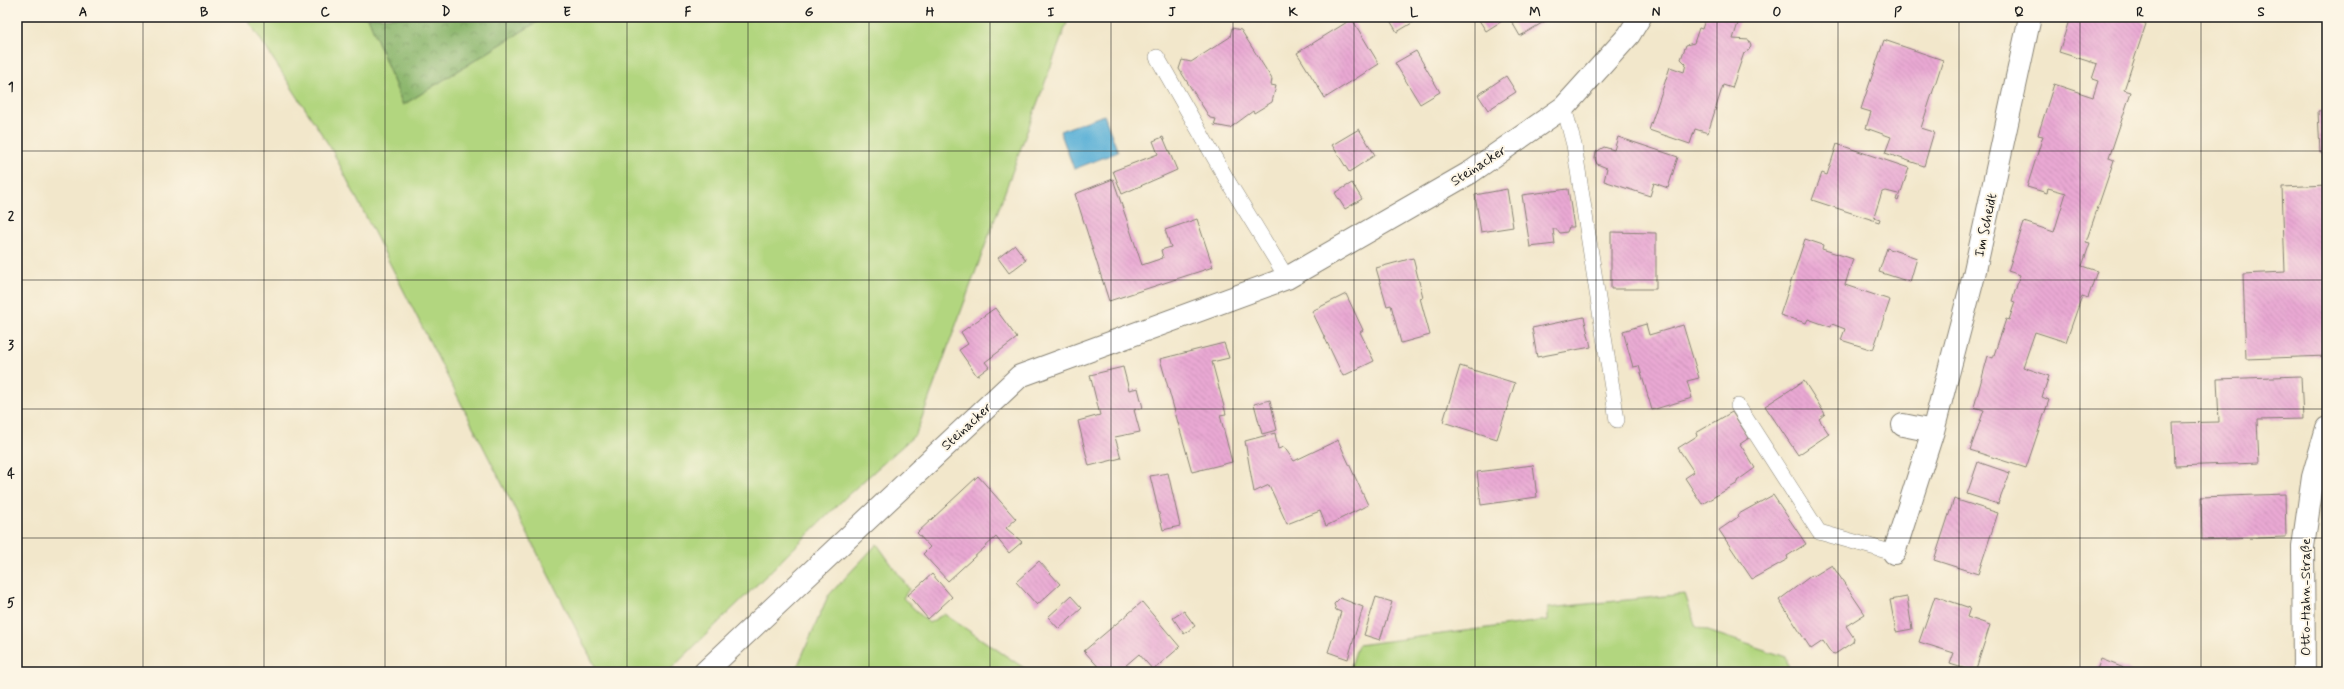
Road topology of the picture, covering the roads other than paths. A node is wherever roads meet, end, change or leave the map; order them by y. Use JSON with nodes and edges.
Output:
{"nodes":[{"id":1,"x":1640,"y":17,"type":"edge"},
{"id":2,"x":2030,"y":17,"type":"edge"},
{"id":3,"x":1157,"y":57,"type":"dead end"},
{"id":4,"x":1564,"y":107,"type":"junction"},
{"id":5,"x":1287,"y":278,"type":"junction"},
{"id":6,"x":1738,"y":406,"type":"dead end"},
{"id":7,"x":1617,"y":420,"type":"dead end"},
{"id":8,"x":1903,"y":425,"type":"dead end"},
{"id":9,"x":2327,"y":428,"type":"edge"},
{"id":10,"x":1933,"y":431,"type":"junction"},
{"id":11,"x":1894,"y":553,"type":"joint"},
{"id":12,"x":705,"y":672,"type":"edge"},
{"id":13,"x":2304,"y":672,"type":"edge"}],
"edges":[{"from":1,"to":4,"type":"street","name":"Steinacker"},
{"from":2,"to":10,"type":"street","name":"Im Scheidt"},
{"from":3,"to":5,"type":"lane"},
{"from":4,"to":5,"type":"street","name":"Steinacker"},
{"from":4,"to":7,"type":"lane"},
{"from":5,"to":12,"type":"street","name":"Steinacker"},
{"from":6,"to":11,"type":"lane"},
{"from":8,"to":10,"type":"street"},
{"from":9,"to":13,"type":"street","name":"Otto-Hahn-Straße"},
{"from":10,"to":11,"type":"street","name":"Im Scheidt"}]}
